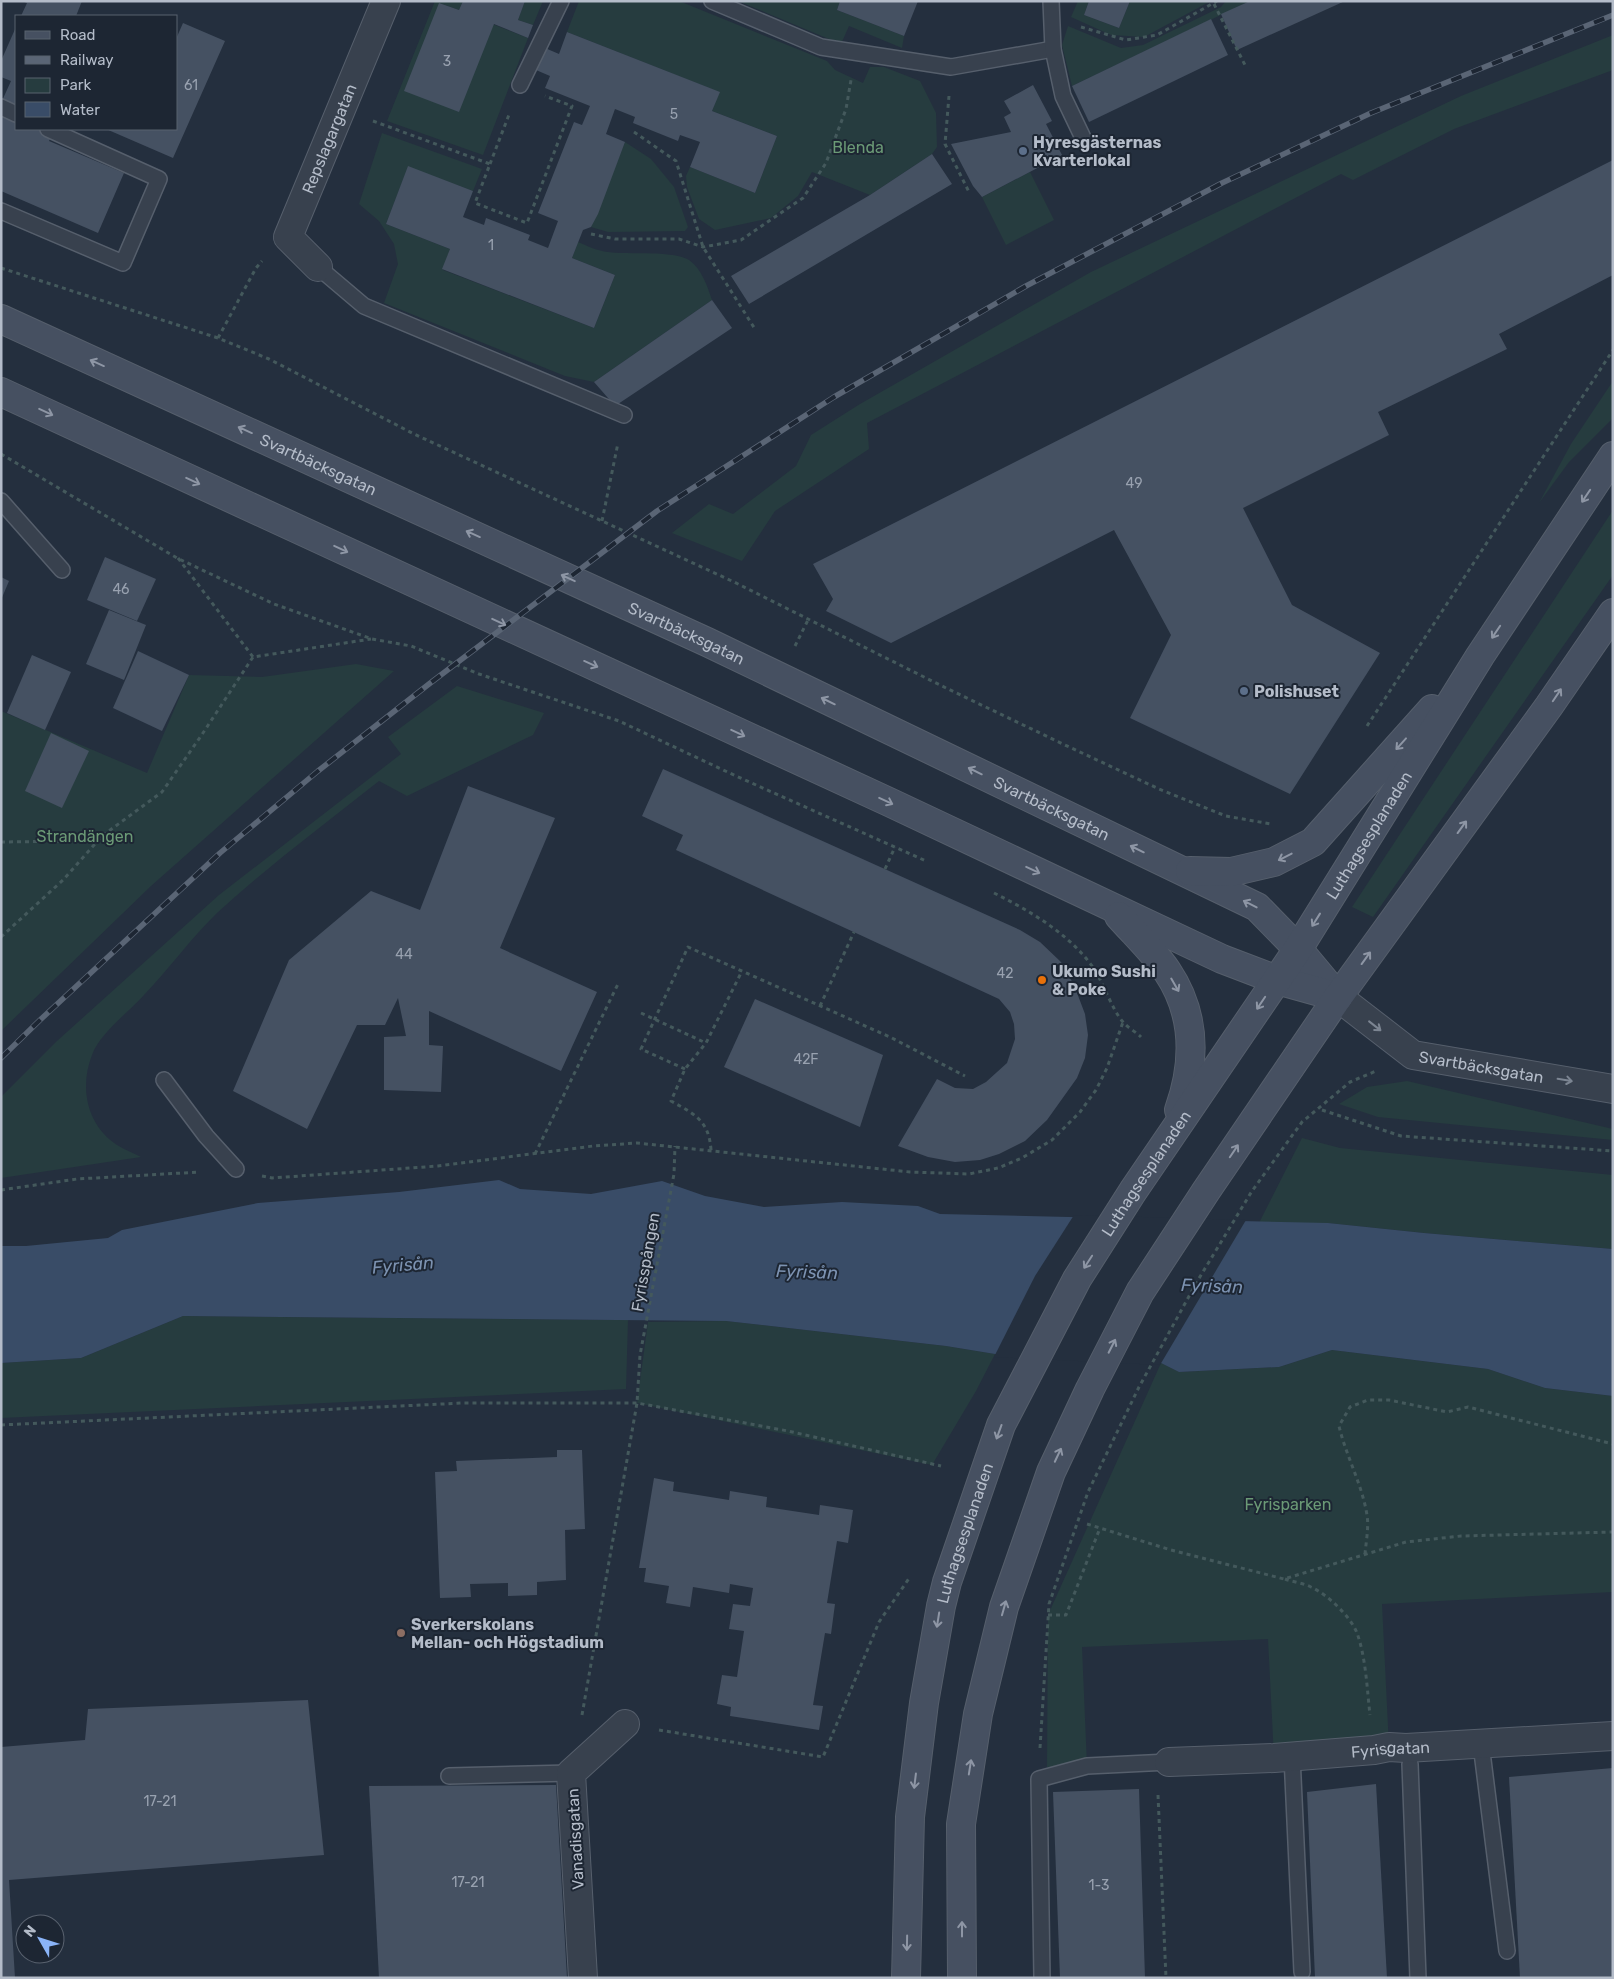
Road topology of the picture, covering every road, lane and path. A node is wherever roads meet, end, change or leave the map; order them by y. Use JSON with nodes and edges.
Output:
{"nodes":[{"id":1,"x":386,"y":1,"type":"edge"},
{"id":2,"x":561,"y":1,"type":"edge"},
{"id":3,"x":712,"y":1,"type":"edge"},
{"id":4,"x":1216,"y":3,"type":"edge"},
{"id":5,"x":1051,"y":8,"type":"edge"},
{"id":6,"x":1053,"y":49,"type":"junction"},
{"id":7,"x":856,"y":52,"type":"junction"},
{"id":8,"x":1245,"y":65,"type":"dead end"},
{"id":9,"x":951,"y":67,"type":"junction"},
{"id":10,"x":520,"y":85,"type":"junction"},
{"id":11,"x":1,"y":107,"type":"edge"},
{"id":12,"x":341,"y":110,"type":"junction"},
{"id":13,"x":15,"y":114,"type":"edge"},
{"id":14,"x":50,"y":130,"type":"edge"},
{"id":15,"x":634,"y":132,"type":"dead end"},
{"id":16,"x":1084,"y":140,"type":"dead end"},
{"id":17,"x":490,"y":164,"type":"junction"},
{"id":18,"x":969,"y":192,"type":"dead end"},
{"id":19,"x":1,"y":211,"type":"edge"},
{"id":20,"x":591,"y":234,"type":"dead end"},
{"id":21,"x":288,"y":237,"type":"junction"},
{"id":22,"x":703,"y":247,"type":"junction"},
{"id":23,"x":318,"y":267,"type":"joint"},
{"id":24,"x":1,"y":268,"type":"edge"},
{"id":25,"x":1,"y":319,"type":"edge"},
{"id":26,"x":755,"y":329,"type":"dead end"},
{"id":27,"x":218,"y":338,"type":"junction"},
{"id":28,"x":1613,"y":350,"type":"edge"},
{"id":29,"x":1,"y":392,"type":"edge"},
{"id":30,"x":624,"y":416,"type":"joint"},
{"id":31,"x":1,"y":454,"type":"edge"},
{"id":32,"x":1613,"y":456,"type":"edge"},
{"id":33,"x":1,"y":501,"type":"edge"},
{"id":34,"x":602,"y":521,"type":"junction"},
{"id":35,"x":177,"y":558,"type":"junction"},
{"id":36,"x":62,"y":570,"type":"dead end"},
{"id":37,"x":1613,"y":613,"type":"edge"},
{"id":38,"x":372,"y":639,"type":"junction"},
{"id":39,"x":1480,"y":656,"type":"junction"},
{"id":40,"x":253,"y":658,"type":"junction"},
{"id":41,"x":1364,"y":731,"type":"dead end"},
{"id":42,"x":1278,"y":825,"type":"dead end"},
{"id":43,"x":102,"y":836,"type":"junction"},
{"id":44,"x":1,"y":842,"type":"edge"},
{"id":45,"x":895,"y":847,"type":"junction"},
{"id":46,"x":931,"y":863,"type":"dead end"},
{"id":47,"x":884,"y":869,"type":"dead end"},
{"id":48,"x":1181,"y":870,"type":"junction"},
{"id":49,"x":990,"y":892,"type":"dead end"},
{"id":50,"x":1111,"y":907,"type":"junction"},
{"id":51,"x":854,"y":932,"type":"dead end"},
{"id":52,"x":1,"y":937,"type":"edge"},
{"id":53,"x":1298,"y":949,"type":"junction"},
{"id":54,"x":742,"y":971,"type":"junction"},
{"id":55,"x":1277,"y":980,"type":"junction"},
{"id":56,"x":618,"y":984,"type":"dead end"},
{"id":57,"x":1338,"y":997,"type":"junction"},
{"id":58,"x":820,"y":1006,"type":"junction"},
{"id":59,"x":641,"y":1013,"type":"dead end"},
{"id":60,"x":655,"y":1019,"type":"junction"},
{"id":61,"x":1123,"y":1022,"type":"junction"},
{"id":62,"x":1141,"y":1037,"type":"dead end"},
{"id":63,"x":706,"y":1043,"type":"junction"},
{"id":64,"x":1413,"y":1055,"type":"junction"},
{"id":65,"x":685,"y":1069,"type":"junction"},
{"id":66,"x":966,"y":1076,"type":"dead end"},
{"id":67,"x":164,"y":1080,"type":"dead end"},
{"id":68,"x":1611,"y":1085,"type":"edge"},
{"id":69,"x":1322,"y":1110,"type":"dead end"},
{"id":70,"x":1171,"y":1135,"type":"junction"},
{"id":71,"x":675,"y":1146,"type":"junction"},
{"id":72,"x":711,"y":1150,"type":"junction"},
{"id":73,"x":1613,"y":1150,"type":"edge"},
{"id":74,"x":535,"y":1154,"type":"junction"},
{"id":75,"x":236,"y":1169,"type":"junction"},
{"id":76,"x":1,"y":1190,"type":"edge"},
{"id":77,"x":637,"y":1403,"type":"junction"},
{"id":78,"x":1,"y":1425,"type":"edge"},
{"id":79,"x":1613,"y":1444,"type":"edge"},
{"id":80,"x":941,"y":1466,"type":"dead end"},
{"id":81,"x":1088,"y":1524,"type":"dead end"},
{"id":82,"x":1100,"y":1528,"type":"junction"},
{"id":83,"x":1613,"y":1532,"type":"edge"},
{"id":84,"x":1365,"y":1554,"type":"junction"},
{"id":85,"x":913,"y":1574,"type":"dead end"},
{"id":86,"x":1284,"y":1579,"type":"junction"},
{"id":87,"x":1048,"y":1615,"type":"junction"},
{"id":88,"x":625,"y":1724,"type":"joint"},
{"id":89,"x":1613,"y":1736,"type":"edge"},
{"id":90,"x":1481,"y":1744,"type":"junction"},
{"id":91,"x":1374,"y":1750,"type":"junction"},
{"id":92,"x":1292,"y":1756,"type":"junction"},
{"id":93,"x":1169,"y":1762,"type":"joint"},
{"id":94,"x":1410,"y":1764,"type":"dead end"},
{"id":95,"x":571,"y":1773,"type":"junction"},
{"id":96,"x":449,"y":1776,"type":"dead end"},
{"id":97,"x":1039,"y":1778,"type":"junction"},
{"id":98,"x":1158,"y":1789,"type":"dead end"},
{"id":99,"x":1507,"y":1951,"type":"dead end"},
{"id":100,"x":1302,"y":1972,"type":"dead end"},
{"id":101,"x":584,"y":1978,"type":"edge"},
{"id":102,"x":906,"y":1978,"type":"edge"},
{"id":103,"x":962,"y":1978,"type":"edge"},
{"id":104,"x":1042,"y":1978,"type":"edge"},
{"id":105,"x":1166,"y":1978,"type":"edge"},
{"id":106,"x":1418,"y":1978,"type":"edge"}],
"edges":[{"from":1,"to":12,"type":"street","name":"Repslagargatan"},
{"from":2,"to":10,"type":"lane"},
{"from":3,"to":7,"type":"lane"},
{"from":4,"to":5,"type":"path"},
{"from":4,"to":8,"type":"path"},
{"from":5,"to":6,"type":"lane"},
{"from":6,"to":9,"type":"lane"},
{"from":6,"to":16,"type":"lane"},
{"from":7,"to":9,"type":"lane"},
{"from":7,"to":22,"type":"path"},
{"from":9,"to":18,"type":"path"},
{"from":10,"to":17,"type":"path"},
{"from":10,"to":17,"type":"path"},
{"from":11,"to":13,"type":"lane"},
{"from":12,"to":17,"type":"path"},
{"from":12,"to":21,"type":"street","name":"Repslagargatan"},
{"from":14,"to":19,"type":"lane"},
{"from":15,"to":22,"type":"path"},
{"from":20,"to":22,"type":"path"},
{"from":21,"to":23,"type":"street"},
{"from":21,"to":27,"type":"path"},
{"from":22,"to":26,"type":"path"},
{"from":23,"to":30,"type":"lane"},
{"from":24,"to":27,"type":"path"},
{"from":48,"to":25,"type":"main road","name":"Svartbäcksgatan","one_way":true},
{"from":27,"to":34,"type":"path"},
{"from":28,"to":41,"type":"path"},
{"from":29,"to":50,"type":"main road","name":"Svartbäcksgatan","one_way":true},
{"from":30,"to":34,"type":"path"},
{"from":31,"to":35,"type":"path"},
{"from":32,"to":39,"type":"main road","name":"Luthagsesplanaden","one_way":true},
{"from":33,"to":36,"type":"lane"},
{"from":34,"to":42,"type":"path"},
{"from":35,"to":38,"type":"path"},
{"from":35,"to":40,"type":"path"},
{"from":57,"to":37,"type":"main road","one_way":true},
{"from":38,"to":40,"type":"path"},
{"from":38,"to":45,"type":"path"},
{"from":39,"to":48,"type":"main road","one_way":true},
{"from":39,"to":53,"type":"main road","name":"Luthagsesplanaden","one_way":true},
{"from":40,"to":43,"type":"path"},
{"from":43,"to":44,"type":"path"},
{"from":43,"to":52,"type":"path"},
{"from":45,"to":46,"type":"path"},
{"from":45,"to":47,"type":"path"},
{"from":53,"to":48,"type":"main road","name":"Svartbäcksgatan","one_way":true},
{"from":49,"to":61,"type":"path"},
{"from":50,"to":55,"type":"main road","name":"Svartbäcksgatan"},
{"from":50,"to":70,"type":"main road","one_way":true},
{"from":51,"to":58,"type":"path"},
{"from":53,"to":55,"type":"main road","name":"Luthagsesplanaden"},
{"from":53,"to":57,"type":"main road","name":"Svartbäcksgatan"},
{"from":54,"to":58,"type":"path"},
{"from":54,"to":60,"type":"path"},
{"from":54,"to":63,"type":"path"},
{"from":55,"to":57,"type":"main road","name":"Svartbäcksgatan"},
{"from":55,"to":70,"type":"main road","name":"Luthagsesplanaden","one_way":true},
{"from":56,"to":74,"type":"path"},
{"from":57,"to":64,"type":"street","name":"Svartbäcksgatan","one_way":true},
{"from":103,"to":57,"type":"main road","one_way":true},
{"from":58,"to":66,"type":"path"},
{"from":59,"to":60,"type":"path"},
{"from":60,"to":63,"type":"path"},
{"from":60,"to":65,"type":"path"},
{"from":61,"to":62,"type":"path"},
{"from":61,"to":72,"type":"path"},
{"from":63,"to":65,"type":"path"},
{"from":64,"to":68,"type":"street","name":"Svartbäcksgatan","one_way":true},
{"from":64,"to":87,"type":"path"},
{"from":65,"to":72,"type":"path"},
{"from":67,"to":75,"type":"lane"},
{"from":69,"to":73,"type":"path"},
{"from":70,"to":102,"type":"main road","name":"Luthagsesplanaden","one_way":true},
{"from":71,"to":72,"type":"path"},
{"from":71,"to":74,"type":"path"},
{"from":71,"to":77,"type":"path","name":"Fyrisspången"},
{"from":74,"to":75,"type":"path"},
{"from":75,"to":76,"type":"path"},
{"from":77,"to":78,"type":"path"},
{"from":77,"to":80,"type":"path"},
{"from":77,"to":95,"type":"path","name":"Fyrisspången"},
{"from":79,"to":84,"type":"path"},
{"from":81,"to":82,"type":"path"},
{"from":82,"to":86,"type":"path"},
{"from":82,"to":87,"type":"path"},
{"from":83,"to":84,"type":"path"},
{"from":84,"to":86,"type":"path"},
{"from":85,"to":88,"type":"path"},
{"from":86,"to":91,"type":"path"},
{"from":87,"to":97,"type":"path"},
{"from":88,"to":95,"type":"street","name":"Vanadisgatan"},
{"from":89,"to":90,"type":"street","name":"Fyrisgatan"},
{"from":90,"to":91,"type":"street","name":"Fyrisgatan"},
{"from":90,"to":99,"type":"lane"},
{"from":91,"to":92,"type":"street","name":"Fyrisgatan"},
{"from":92,"to":93,"type":"street","name":"Fyrisgatan"},
{"from":92,"to":100,"type":"lane"},
{"from":93,"to":97,"type":"lane"},
{"from":94,"to":106,"type":"lane"},
{"from":95,"to":96,"type":"lane"},
{"from":95,"to":101,"type":"street","name":"Vanadisgatan"},
{"from":97,"to":104,"type":"lane"},
{"from":98,"to":105,"type":"path"}]}
